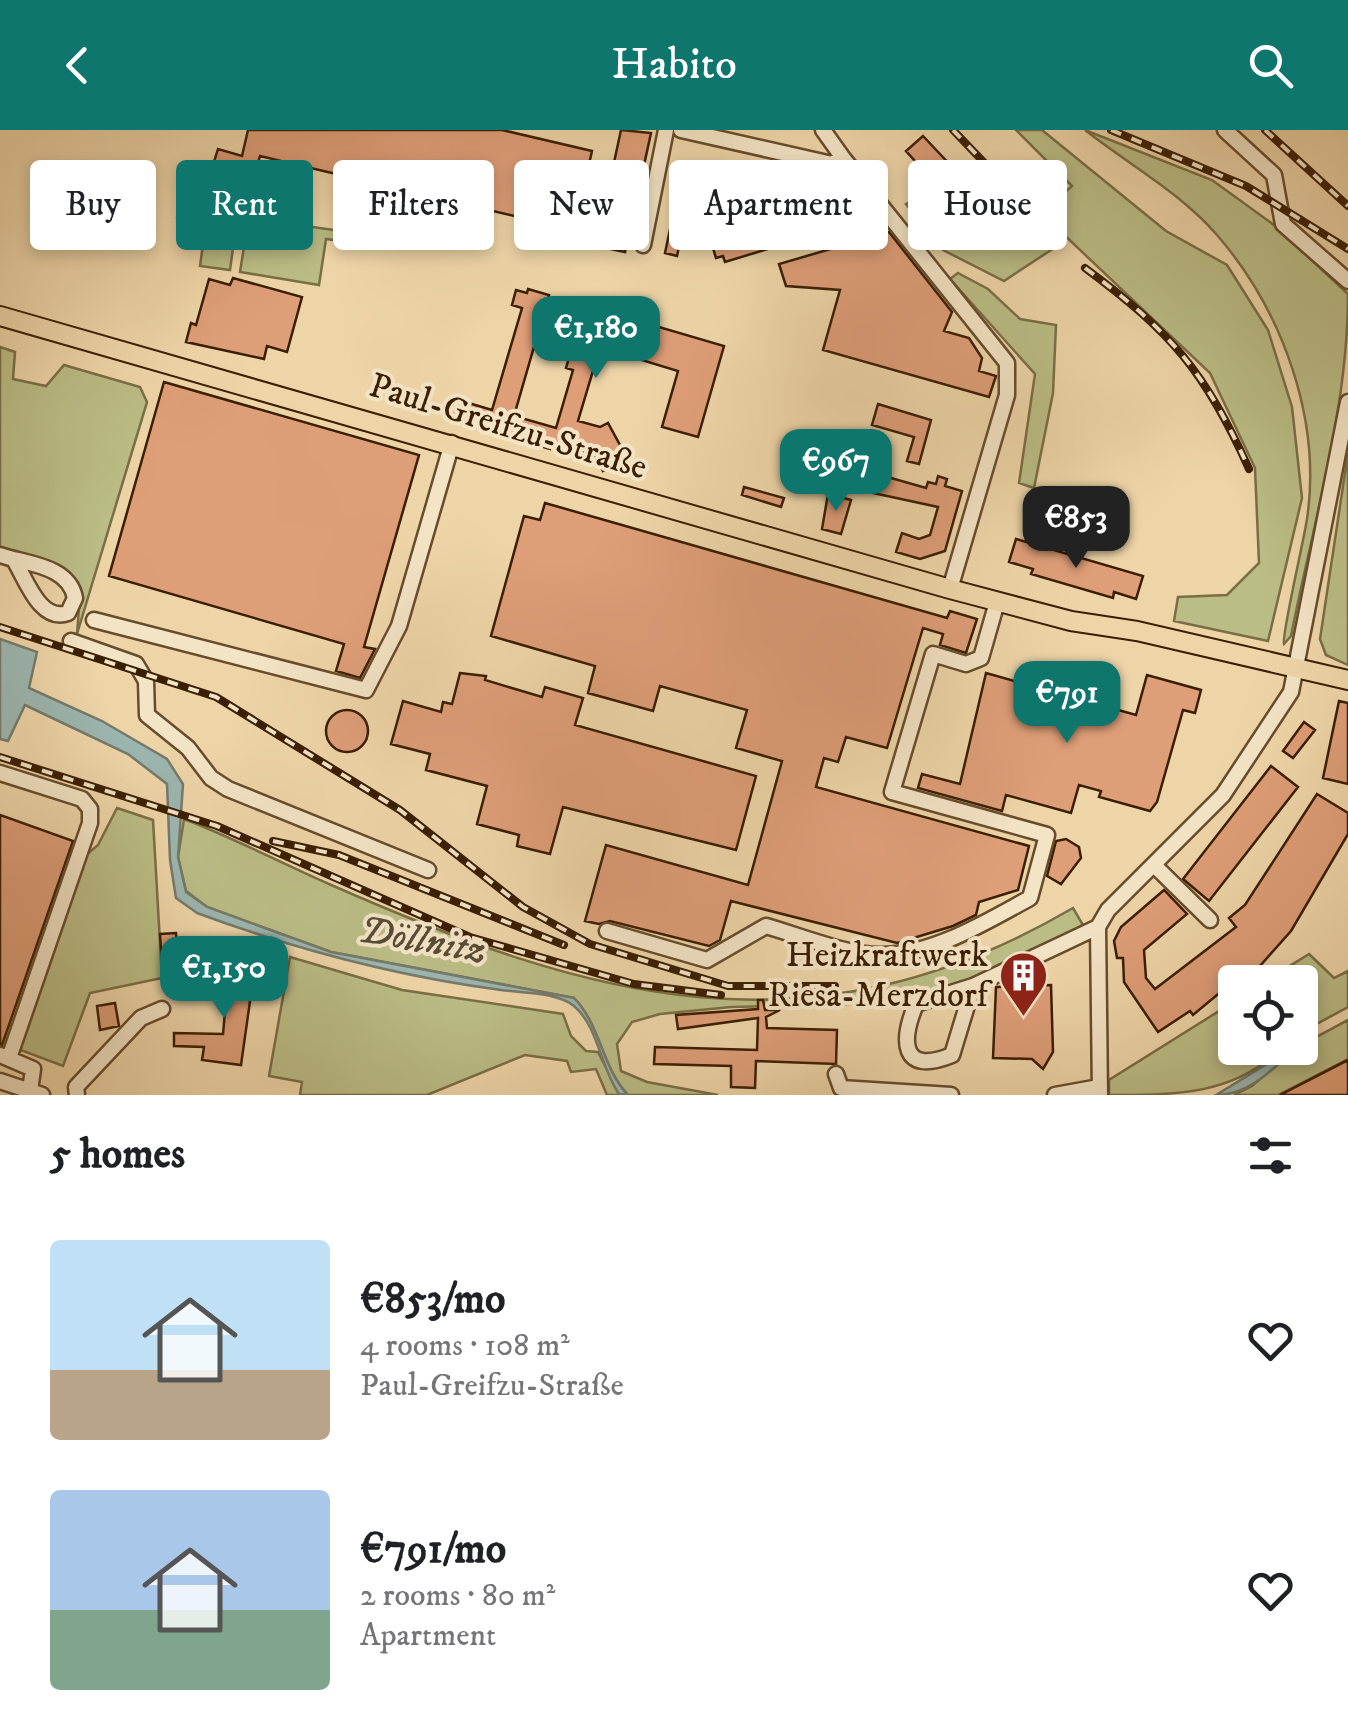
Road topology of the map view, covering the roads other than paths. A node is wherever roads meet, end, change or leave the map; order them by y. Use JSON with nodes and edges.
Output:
{"nodes":[{"id":1,"x":666,"y":130,"type":"edge"},
{"id":2,"x":681,"y":130,"type":"edge"},
{"id":3,"x":823,"y":130,"type":"edge"},
{"id":4,"x":1225,"y":130,"type":"edge"},
{"id":5,"x":843,"y":158,"type":"junction"},
{"id":6,"x":649,"y":211,"type":"edge"},
{"id":7,"x":1348,"y":282,"type":"edge"},
{"id":8,"x":0,"y":316,"type":"edge"},
{"id":9,"x":1348,"y":402,"type":"edge"},
{"id":10,"x":452,"y":443,"type":"junction"},
{"id":11,"x":7,"y":558,"type":"edge"},
{"id":12,"x":950,"y":590,"type":"junction"},
{"id":13,"x":997,"y":602,"type":"junction"},
{"id":14,"x":94,"y":620,"type":"dead end"},
{"id":15,"x":71,"y":641,"type":"dead end"},
{"id":16,"x":1299,"y":670,"type":"junction"},
{"id":17,"x":1348,"y":680,"type":"edge"},
{"id":18,"x":0,"y":773,"type":"edge"},
{"id":19,"x":1156,"y":867,"type":"junction"},
{"id":20,"x":428,"y":870,"type":"dead end"},
{"id":21,"x":1210,"y":920,"type":"dead end"},
{"id":22,"x":1098,"y":928,"type":"junction"},
{"id":23,"x":607,"y":931,"type":"dead end"},
{"id":24,"x":973,"y":986,"type":"junction"},
{"id":25,"x":162,"y":1009,"type":"dead end"},
{"id":26,"x":5,"y":1057,"type":"edge"},
{"id":27,"x":836,"y":1074,"type":"dead end"},
{"id":28,"x":0,"y":1081,"type":"edge"},
{"id":29,"x":1100,"y":1091,"type":"edge"},
{"id":30,"x":36,"y":1093,"type":"edge"},
{"id":31,"x":77,"y":1095,"type":"edge"},
{"id":32,"x":952,"y":1095,"type":"edge"},
{"id":33,"x":1054,"y":1095,"type":"edge"}],
"edges":[{"from":1,"to":6,"type":"street"},
{"from":2,"to":5,"type":"street"},
{"from":3,"to":5,"type":"street"},
{"from":4,"to":7,"type":"street"},
{"from":5,"to":12,"type":"street"},
{"from":8,"to":10,"type":"main road","name":"Paul-Greifzu-Straße"},
{"from":9,"to":16,"type":"street"},
{"from":10,"to":12,"type":"main road","name":"Paul-Greifzu-Straße"},
{"from":10,"to":14,"type":"street"},
{"from":11,"to":11,"type":"street"},
{"from":12,"to":13,"type":"main road","name":"Paul-Greifzu-Straße"},
{"from":13,"to":16,"type":"main road","name":"Paul-Greifzu-Straße"},
{"from":13,"to":23,"type":"street"},
{"from":15,"to":20,"type":"street"},
{"from":16,"to":17,"type":"main road","name":"Paul-Greifzu-Straße"},
{"from":16,"to":19,"type":"street"},
{"from":18,"to":26,"type":"street"},
{"from":19,"to":21,"type":"street"},
{"from":19,"to":22,"type":"street"},
{"from":22,"to":24,"type":"street"},
{"from":22,"to":29,"type":"street"},
{"from":24,"to":24,"type":"street"},
{"from":25,"to":31,"type":"street"},
{"from":26,"to":30,"type":"street"},
{"from":27,"to":32,"type":"street"},
{"from":28,"to":30,"type":"street"},
{"from":29,"to":33,"type":"street"}]}
